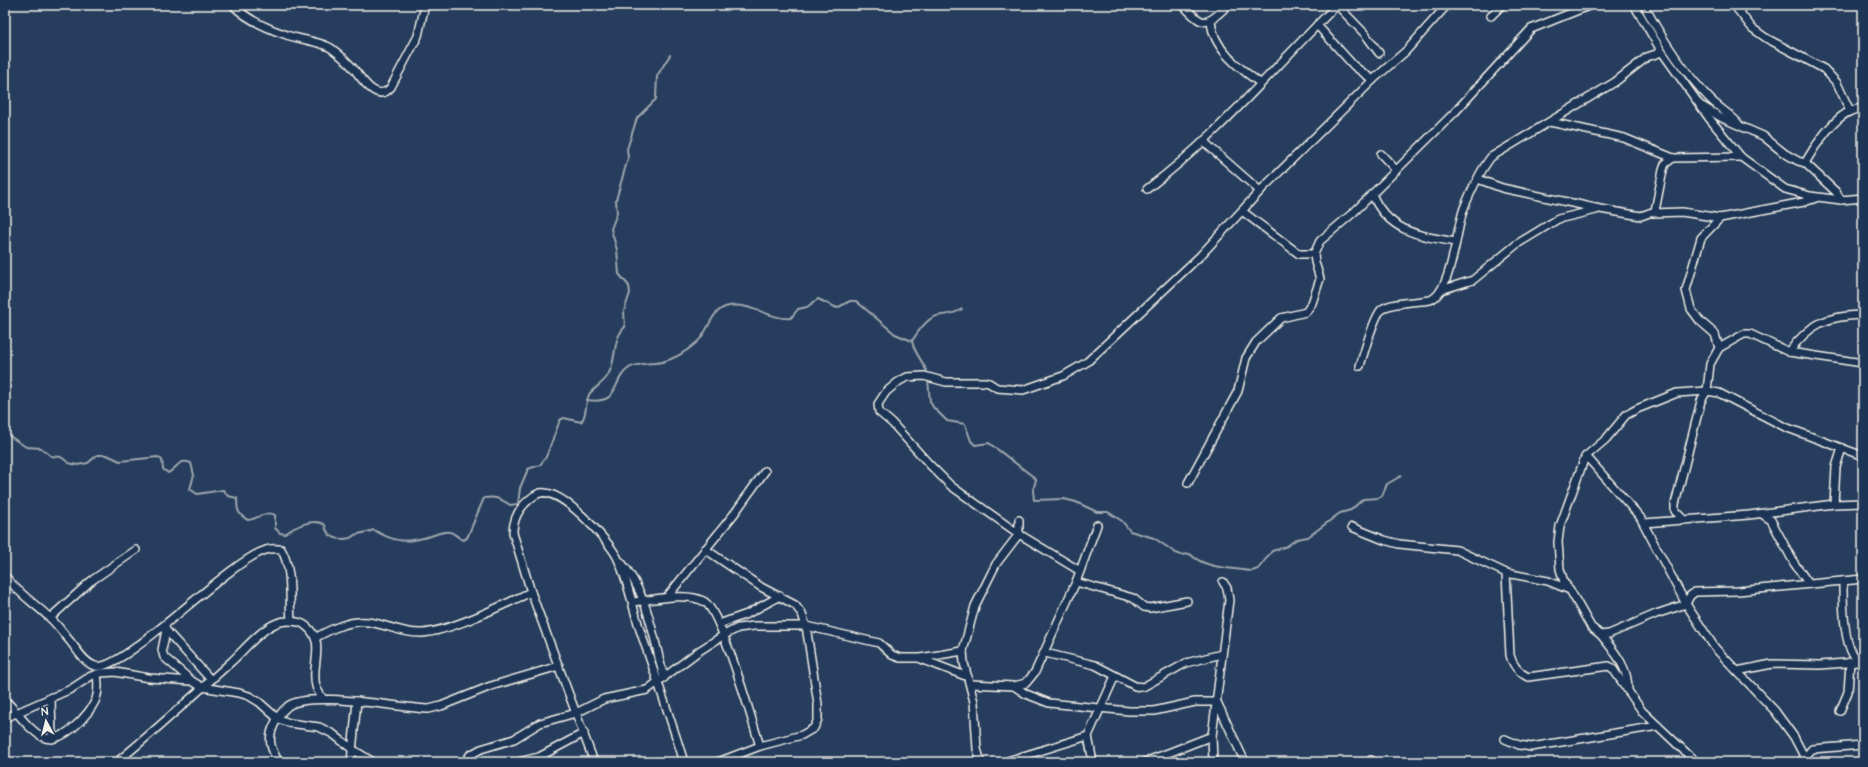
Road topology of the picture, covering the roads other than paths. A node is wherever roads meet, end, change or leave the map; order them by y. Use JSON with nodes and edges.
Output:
{"nodes":[{"id":1,"x":233,"y":5,"type":"edge"},
{"id":2,"x":425,"y":5,"type":"edge"},
{"id":3,"x":1183,"y":5,"type":"edge"},
{"id":4,"x":1228,"y":5,"type":"edge"},
{"id":5,"x":1337,"y":5,"type":"edge"},
{"id":6,"x":1447,"y":5,"type":"edge"},
{"id":7,"x":1502,"y":5,"type":"edge"},
{"id":8,"x":1591,"y":5,"type":"edge"},
{"id":9,"x":1634,"y":5,"type":"edge"},
{"id":10,"x":1644,"y":5,"type":"edge"},
{"id":11,"x":1734,"y":5,"type":"edge"},
{"id":12,"x":1491,"y":16,"type":"dead end"},
{"id":13,"x":1211,"y":20,"type":"junction"},
{"id":14,"x":1317,"y":25,"type":"junction"},
{"id":15,"x":1662,"y":52,"type":"junction"},
{"id":16,"x":1379,"y":53,"type":"dead end"},
{"id":17,"x":1373,"y":80,"type":"junction"},
{"id":18,"x":1260,"y":83,"type":"junction"},
{"id":19,"x":1700,"y":105,"type":"junction"},
{"id":20,"x":1863,"y":108,"type":"edge"},
{"id":21,"x":1850,"y":111,"type":"junction"},
{"id":22,"x":1550,"y":122,"type":"junction"},
{"id":23,"x":1740,"y":125,"type":"junction"},
{"id":24,"x":1203,"y":141,"type":"junction"},
{"id":25,"x":1381,"y":154,"type":"dead end"},
{"id":26,"x":1741,"y":157,"type":"junction"},
{"id":27,"x":1672,"y":158,"type":"junction"},
{"id":28,"x":1805,"y":163,"type":"junction"},
{"id":29,"x":1396,"y":170,"type":"junction"},
{"id":30,"x":1478,"y":179,"type":"junction"},
{"id":31,"x":1147,"y":189,"type":"dead end"},
{"id":32,"x":1260,"y":191,"type":"junction"},
{"id":33,"x":1372,"y":194,"type":"junction"},
{"id":34,"x":1817,"y":197,"type":"junction"},
{"id":35,"x":1862,"y":198,"type":"edge"},
{"id":36,"x":1841,"y":200,"type":"junction"},
{"id":37,"x":1600,"y":209,"type":"junction"},
{"id":38,"x":1242,"y":211,"type":"junction"},
{"id":39,"x":1653,"y":213,"type":"junction"},
{"id":40,"x":1720,"y":218,"type":"junction"},
{"id":41,"x":1456,"y":242,"type":"junction"},
{"id":42,"x":1314,"y":254,"type":"junction"},
{"id":43,"x":1441,"y":290,"type":"junction"},
{"id":44,"x":1863,"y":315,"type":"edge"},
{"id":45,"x":1719,"y":348,"type":"junction"},
{"id":46,"x":1789,"y":352,"type":"junction"},
{"id":47,"x":1863,"y":363,"type":"edge"},
{"id":48,"x":1360,"y":366,"type":"dead end"},
{"id":49,"x":1708,"y":391,"type":"junction"},
{"id":50,"x":1842,"y":448,"type":"junction"},
{"id":51,"x":1586,"y":456,"type":"junction"},
{"id":52,"x":1863,"y":456,"type":"edge"},
{"id":53,"x":765,"y":471,"type":"dead end"},
{"id":54,"x":1188,"y":483,"type":"dead end"},
{"id":55,"x":1863,"y":503,"type":"edge"},
{"id":56,"x":1834,"y":504,"type":"junction"},
{"id":57,"x":1762,"y":514,"type":"junction"},
{"id":58,"x":1019,"y":520,"type":"dead end"},
{"id":59,"x":1684,"y":520,"type":"junction"},
{"id":60,"x":1644,"y":523,"type":"junction"},
{"id":61,"x":1097,"y":525,"type":"dead end"},
{"id":62,"x":1352,"y":527,"type":"dead end"},
{"id":63,"x":1019,"y":534,"type":"junction"},
{"id":64,"x":705,"y":549,"type":"junction"},
{"id":65,"x":136,"y":550,"type":"dead end"},
{"id":66,"x":617,"y":558,"type":"junction"},
{"id":67,"x":1080,"y":571,"type":"junction"},
{"id":68,"x":1506,"y":573,"type":"junction"},
{"id":69,"x":5,"y":576,"type":"edge"},
{"id":70,"x":1863,"y":579,"type":"edge"},
{"id":71,"x":1843,"y":581,"type":"junction"},
{"id":72,"x":1076,"y":582,"type":"junction"},
{"id":73,"x":1223,"y":582,"type":"dead end"},
{"id":74,"x":1809,"y":584,"type":"junction"},
{"id":75,"x":1570,"y":590,"type":"junction"},
{"id":76,"x":531,"y":592,"type":"junction"},
{"id":77,"x":780,"y":596,"type":"junction"},
{"id":78,"x":667,"y":597,"type":"junction"},
{"id":79,"x":642,"y":601,"type":"junction"},
{"id":80,"x":1187,"y":601,"type":"dead end"},
{"id":81,"x":633,"y":602,"type":"junction"},
{"id":82,"x":1686,"y":604,"type":"junction"},
{"id":83,"x":50,"y":618,"type":"junction"},
{"id":84,"x":291,"y":621,"type":"junction"},
{"id":85,"x":719,"y":624,"type":"junction"},
{"id":86,"x":806,"y":626,"type":"junction"},
{"id":87,"x":164,"y":628,"type":"junction"},
{"id":88,"x":724,"y":635,"type":"junction"},
{"id":89,"x":1601,"y":635,"type":"junction"},
{"id":90,"x":315,"y":638,"type":"junction"},
{"id":91,"x":963,"y":651,"type":"junction"},
{"id":92,"x":1045,"y":653,"type":"junction"},
{"id":93,"x":1222,"y":654,"type":"junction"},
{"id":94,"x":920,"y":658,"type":"junction"},
{"id":95,"x":1857,"y":662,"type":"edge"},
{"id":96,"x":559,"y":666,"type":"junction"},
{"id":97,"x":1737,"y":671,"type":"junction"},
{"id":98,"x":97,"y":674,"type":"junction"},
{"id":99,"x":1115,"y":676,"type":"junction"},
{"id":100,"x":211,"y":680,"type":"junction"},
{"id":101,"x":661,"y":680,"type":"junction"},
{"id":102,"x":969,"y":680,"type":"junction"},
{"id":103,"x":192,"y":681,"type":"junction"},
{"id":104,"x":1014,"y":686,"type":"junction"},
{"id":105,"x":202,"y":687,"type":"junction"},
{"id":106,"x":1628,"y":692,"type":"junction"},
{"id":107,"x":51,"y":698,"type":"junction"},
{"id":108,"x":323,"y":699,"type":"junction"},
{"id":109,"x":5,"y":700,"type":"edge"},
{"id":110,"x":357,"y":701,"type":"junction"},
{"id":111,"x":1217,"y":702,"type":"junction"},
{"id":112,"x":1101,"y":708,"type":"junction"},
{"id":113,"x":1840,"y":711,"type":"dead end"},
{"id":114,"x":16,"y":713,"type":"junction"},
{"id":115,"x":576,"y":713,"type":"junction"},
{"id":116,"x":5,"y":718,"type":"edge"},
{"id":117,"x":277,"y":718,"type":"junction"},
{"id":118,"x":1658,"y":726,"type":"junction"},
{"id":119,"x":584,"y":733,"type":"junction"},
{"id":120,"x":1088,"y":736,"type":"junction"},
{"id":121,"x":1212,"y":736,"type":"junction"},
{"id":122,"x":1505,"y":738,"type":"dead end"},
{"id":123,"x":52,"y":739,"type":"junction"},
{"id":124,"x":1863,"y":745,"type":"edge"},
{"id":125,"x":760,"y":746,"type":"junction"},
{"id":126,"x":352,"y":749,"type":"junction"},
{"id":127,"x":1806,"y":760,"type":"edge"},
{"id":128,"x":117,"y":762,"type":"edge"},
{"id":129,"x":279,"y":762,"type":"edge"},
{"id":130,"x":351,"y":762,"type":"edge"},
{"id":131,"x":373,"y":762,"type":"edge"},
{"id":132,"x":465,"y":762,"type":"edge"},
{"id":133,"x":518,"y":762,"type":"edge"},
{"id":134,"x":594,"y":762,"type":"edge"},
{"id":135,"x":684,"y":762,"type":"edge"},
{"id":136,"x":718,"y":762,"type":"edge"},
{"id":137,"x":980,"y":762,"type":"edge"},
{"id":138,"x":1004,"y":762,"type":"edge"},
{"id":139,"x":1093,"y":762,"type":"edge"},
{"id":140,"x":1145,"y":762,"type":"edge"},
{"id":141,"x":1213,"y":762,"type":"edge"},
{"id":142,"x":1245,"y":762,"type":"edge"},
{"id":143,"x":1696,"y":762,"type":"edge"}],
"edges":[{"from":1,"to":2,"type":"street"},
{"from":3,"to":13,"type":"street"},
{"from":4,"to":13,"type":"street"},
{"from":5,"to":14,"type":"street"},
{"from":5,"to":16,"type":"street"},
{"from":6,"to":17,"type":"street"},
{"from":7,"to":12,"type":"street"},
{"from":8,"to":29,"type":"street"},
{"from":9,"to":15,"type":"street"},
{"from":10,"to":23,"type":"street"},
{"from":11,"to":21,"type":"street"},
{"from":13,"to":18,"type":"street"},
{"from":14,"to":17,"type":"street"},
{"from":14,"to":18,"type":"street"},
{"from":15,"to":19,"type":"street"},
{"from":15,"to":22,"type":"street"},
{"from":17,"to":32,"type":"street"},
{"from":18,"to":24,"type":"street"},
{"from":19,"to":23,"type":"street"},
{"from":19,"to":26,"type":"street"},
{"from":20,"to":21,"type":"street"},
{"from":21,"to":28,"type":"street"},
{"from":22,"to":27,"type":"street"},
{"from":22,"to":30,"type":"street"},
{"from":23,"to":28,"type":"street"},
{"from":24,"to":31,"type":"street"},
{"from":24,"to":32,"type":"street"},
{"from":25,"to":29,"type":"street"},
{"from":26,"to":27,"type":"street"},
{"from":26,"to":34,"type":"street"},
{"from":27,"to":39,"type":"street"},
{"from":28,"to":36,"type":"street"},
{"from":29,"to":33,"type":"street"},
{"from":30,"to":37,"type":"street"},
{"from":30,"to":41,"type":"street"},
{"from":32,"to":38,"type":"street"},
{"from":33,"to":41,"type":"street"},
{"from":33,"to":42,"type":"street"},
{"from":34,"to":36,"type":"street"},
{"from":34,"to":40,"type":"street"},
{"from":35,"to":36,"type":"street"},
{"from":37,"to":39,"type":"street"},
{"from":37,"to":43,"type":"street"},
{"from":38,"to":42,"type":"street"},
{"from":38,"to":63,"type":"street"},
{"from":39,"to":40,"type":"street"},
{"from":40,"to":45,"type":"street"},
{"from":41,"to":43,"type":"street"},
{"from":42,"to":54,"type":"street"},
{"from":43,"to":48,"type":"street"},
{"from":44,"to":46,"type":"street"},
{"from":45,"to":46,"type":"street"},
{"from":45,"to":49,"type":"street"},
{"from":46,"to":47,"type":"street"},
{"from":49,"to":50,"type":"street"},
{"from":49,"to":51,"type":"street"},
{"from":49,"to":59,"type":"street"},
{"from":50,"to":52,"type":"street"},
{"from":50,"to":56,"type":"street"},
{"from":51,"to":60,"type":"street"},
{"from":51,"to":75,"type":"street"},
{"from":53,"to":64,"type":"street"},
{"from":55,"to":56,"type":"street"},
{"from":56,"to":57,"type":"street"},
{"from":57,"to":59,"type":"street"},
{"from":57,"to":74,"type":"street"},
{"from":58,"to":63,"type":"street"},
{"from":59,"to":60,"type":"street"},
{"from":60,"to":82,"type":"street"},
{"from":61,"to":67,"type":"street"},
{"from":62,"to":68,"type":"street"},
{"from":63,"to":67,"type":"street"},
{"from":63,"to":91,"type":"street"},
{"from":64,"to":77,"type":"street"},
{"from":64,"to":78,"type":"street"},
{"from":65,"to":83,"type":"street"},
{"from":66,"to":76,"type":"street"},
{"from":66,"to":79,"type":"street"},
{"from":66,"to":81,"type":"street"},
{"from":67,"to":72,"type":"street"},
{"from":68,"to":75,"type":"street"},
{"from":68,"to":106,"type":"street"},
{"from":69,"to":83,"type":"street"},
{"from":70,"to":71,"type":"street"},
{"from":71,"to":74,"type":"street"},
{"from":71,"to":95,"type":"street"},
{"from":72,"to":80,"type":"street"},
{"from":72,"to":92,"type":"street"},
{"from":73,"to":93,"type":"street"},
{"from":74,"to":82,"type":"street"},
{"from":75,"to":89,"type":"street"},
{"from":76,"to":90,"type":"street"},
{"from":76,"to":96,"type":"street"},
{"from":77,"to":85,"type":"street"},
{"from":77,"to":86,"type":"street"},
{"from":78,"to":79,"type":"street"},
{"from":78,"to":85,"type":"street"},
{"from":79,"to":81,"type":"street"},
{"from":79,"to":101,"type":"street"},
{"from":81,"to":101,"type":"street"},
{"from":82,"to":89,"type":"street"},
{"from":82,"to":97,"type":"street"},
{"from":83,"to":87,"type":"street"},
{"from":84,"to":87,"type":"street"},
{"from":84,"to":90,"type":"street"},
{"from":84,"to":100,"type":"street"},
{"from":85,"to":88,"type":"street"},
{"from":86,"to":88,"type":"street"},
{"from":86,"to":94,"type":"street"},
{"from":86,"to":125,"type":"street"},
{"from":87,"to":100,"type":"street"},
{"from":87,"to":103,"type":"street"},
{"from":88,"to":101,"type":"street"},
{"from":88,"to":125,"type":"street"},
{"from":89,"to":106,"type":"street"},
{"from":90,"to":108,"type":"street"},
{"from":91,"to":94,"type":"street"},
{"from":91,"to":102,"type":"street"},
{"from":92,"to":99,"type":"street"},
{"from":92,"to":104,"type":"street"},
{"from":93,"to":99,"type":"street"},
{"from":93,"to":111,"type":"street"},
{"from":94,"to":102,"type":"street"},
{"from":95,"to":97,"type":"street"},
{"from":95,"to":113,"type":"street"},
{"from":96,"to":110,"type":"street"},
{"from":96,"to":115,"type":"street"},
{"from":97,"to":127,"type":"street"},
{"from":98,"to":103,"type":"street"},
{"from":98,"to":107,"type":"street"},
{"from":98,"to":123,"type":"street"},
{"from":99,"to":112,"type":"street"},
{"from":100,"to":105,"type":"street"},
{"from":101,"to":115,"type":"street"},
{"from":101,"to":135,"type":"street"},
{"from":102,"to":104,"type":"street"},
{"from":102,"to":137,"type":"street"},
{"from":103,"to":105,"type":"street"},
{"from":104,"to":112,"type":"street"},
{"from":105,"to":117,"type":"street"},
{"from":105,"to":128,"type":"street"},
{"from":106,"to":118,"type":"street"},
{"from":107,"to":114,"type":"street"},
{"from":107,"to":123,"type":"street"},
{"from":108,"to":110,"type":"street"},
{"from":108,"to":117,"type":"street"},
{"from":109,"to":114,"type":"street"},
{"from":110,"to":126,"type":"street"},
{"from":111,"to":112,"type":"street"},
{"from":111,"to":121,"type":"street"},
{"from":111,"to":142,"type":"street"},
{"from":112,"to":120,"type":"street"},
{"from":114,"to":116,"type":"street"},
{"from":114,"to":123,"type":"street"},
{"from":115,"to":119,"type":"street"},
{"from":115,"to":132,"type":"street"},
{"from":117,"to":126,"type":"street"},
{"from":117,"to":129,"type":"street"},
{"from":118,"to":122,"type":"street"},
{"from":118,"to":143,"type":"street"},
{"from":119,"to":133,"type":"street"},
{"from":119,"to":134,"type":"street"},
{"from":120,"to":138,"type":"street"},
{"from":120,"to":139,"type":"street"},
{"from":121,"to":140,"type":"street"},
{"from":121,"to":141,"type":"street"},
{"from":124,"to":127,"type":"street"},
{"from":125,"to":136,"type":"street"},
{"from":126,"to":130,"type":"street"},
{"from":126,"to":131,"type":"street"}]}
